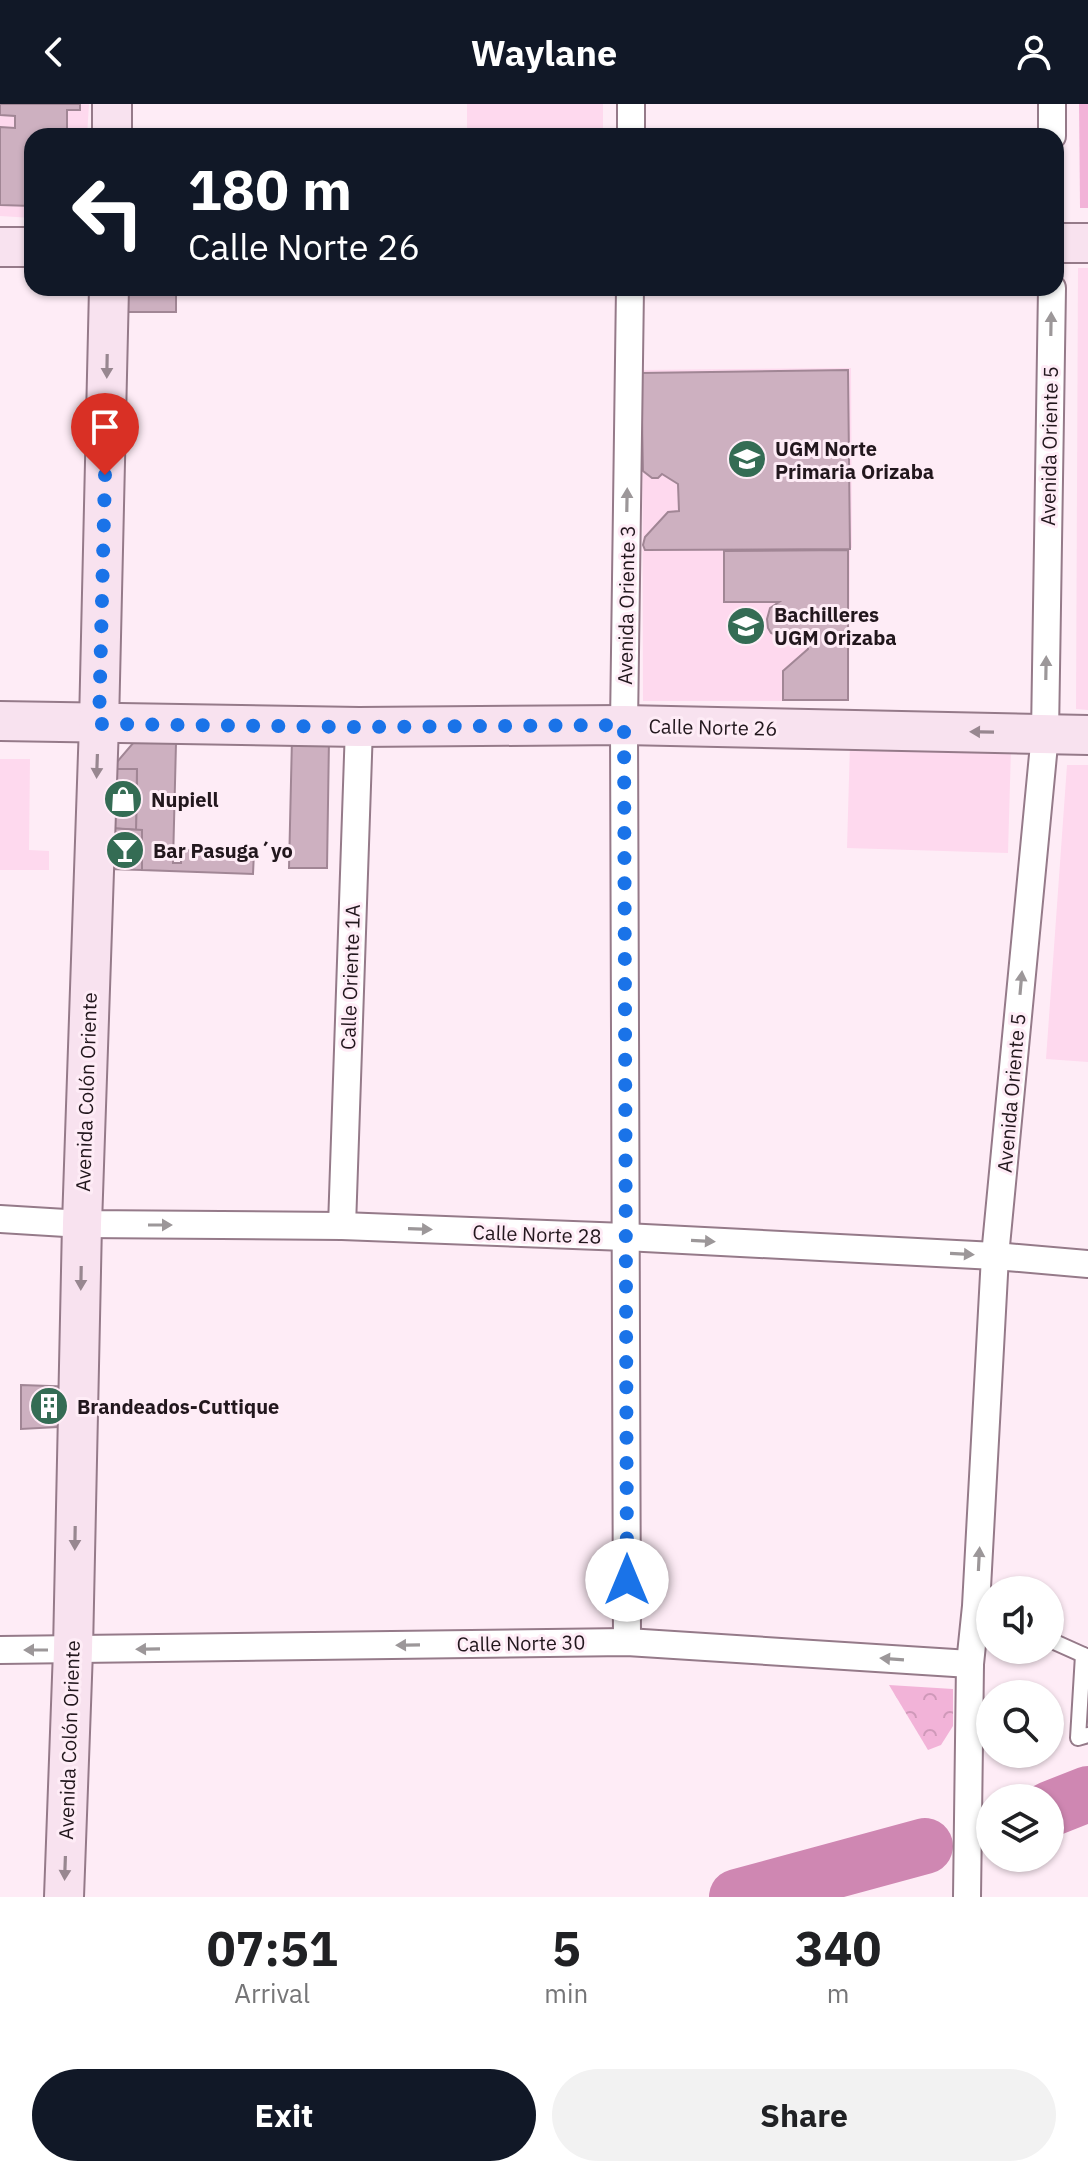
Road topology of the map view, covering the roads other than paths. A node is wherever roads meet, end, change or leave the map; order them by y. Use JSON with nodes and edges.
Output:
{"nodes":[{"id":1,"x":112,"y":104,"type":"edge"},
{"id":2,"x":631,"y":104,"type":"edge"},
{"id":3,"x":1052,"y":104,"type":"edge"},
{"id":4,"x":112,"y":128,"type":"edge"},
{"id":5,"x":631,"y":128,"type":"edge"},
{"id":6,"x":1052,"y":128,"type":"edge"},
{"id":7,"x":1064,"y":243,"type":"edge"},
{"id":8,"x":1088,"y":243,"type":"edge"},
{"id":9,"x":0,"y":247,"type":"edge"},
{"id":10,"x":24,"y":247,"type":"edge"},
{"id":11,"x":109,"y":296,"type":"edge"},
{"id":12,"x":630,"y":296,"type":"edge"},
{"id":13,"x":1052,"y":296,"type":"edge"},
{"id":14,"x":0,"y":721,"type":"edge"},
{"id":15,"x":99,"y":724,"type":"junction"},
{"id":16,"x":624,"y":725,"type":"junction"},
{"id":17,"x":359,"y":727,"type":"junction"},
{"id":18,"x":1045,"y":734,"type":"junction"},
{"id":19,"x":1088,"y":735,"type":"edge"},
{"id":20,"x":0,"y":1219,"type":"edge"},
{"id":21,"x":82,"y":1224,"type":"junction"},
{"id":22,"x":342,"y":1226,"type":"junction"},
{"id":23,"x":625,"y":1237,"type":"junction"},
{"id":24,"x":995,"y":1256,"type":"junction"},
{"id":25,"x":1088,"y":1264,"type":"edge"},
{"id":26,"x":984,"y":1576,"type":"edge"},
{"id":27,"x":976,"y":1639,"type":"edge"},
{"id":28,"x":627,"y":1642,"type":"junction"},
{"id":29,"x":1064,"y":1646,"type":"edge"},
{"id":30,"x":0,"y":1650,"type":"edge"},
{"id":31,"x":73,"y":1650,"type":"junction"},
{"id":32,"x":1085,"y":1656,"type":"edge"},
{"id":33,"x":970,"y":1664,"type":"junction"},
{"id":34,"x":1088,"y":1735,"type":"edge"},
{"id":35,"x":64,"y":1897,"type":"edge"},
{"id":36,"x":967,"y":1897,"type":"edge"}],
"edges":[{"from":1,"to":4,"type":"street"},
{"from":2,"to":5,"type":"street"},
{"from":3,"to":6,"type":"street"},
{"from":7,"to":8,"type":"street"},
{"from":9,"to":10,"type":"street"},
{"from":11,"to":15,"type":"street","name":"Avenida Colón Oriente","one_way":true},
{"from":16,"to":12,"type":"street","name":"Avenida Oriente 3","one_way":true},
{"from":18,"to":13,"type":"street","name":"Avenida Oriente 5","one_way":true},
{"from":14,"to":15,"type":"street","name":"Calle Norte 26"},
{"from":15,"to":17,"type":"street","name":"Calle Norte 26"},
{"from":15,"to":21,"type":"street","name":"Avenida Colón Oriente","one_way":true},
{"from":16,"to":17,"type":"street","name":"Calle Norte 26"},
{"from":18,"to":16,"type":"street","name":"Calle Norte 26","one_way":true},
{"from":16,"to":23,"type":"street","name":"Avenida Oriente 3"},
{"from":17,"to":22,"type":"street","name":"Calle Oriente 1A"},
{"from":18,"to":19,"type":"street","name":"Calle Norte 26"},
{"from":24,"to":18,"type":"street","name":"Avenida Oriente 5","one_way":true},
{"from":20,"to":21,"type":"street","name":"Calle Norte 28"},
{"from":21,"to":22,"type":"street","name":"Calle Norte 28","one_way":true},
{"from":21,"to":31,"type":"street","name":"Avenida Colón Oriente","one_way":true},
{"from":22,"to":23,"type":"street","name":"Calle Norte 28","one_way":true},
{"from":23,"to":24,"type":"street","name":"Calle Norte 28","one_way":true},
{"from":23,"to":28,"type":"street","name":"Avenida Oriente 3"},
{"from":24,"to":25,"type":"street","name":"Calle Norte 28"},
{"from":26,"to":24,"type":"street","name":"Avenida Oriente 5","one_way":true},
{"from":27,"to":33,"type":"street","name":"Avenida Oriente 5"},
{"from":28,"to":31,"type":"street","name":"Calle Norte 30","one_way":true},
{"from":33,"to":28,"type":"street","name":"Calle Norte 30","one_way":true},
{"from":29,"to":32,"type":"lane"},
{"from":31,"to":30,"type":"street","name":"Calle Norte 30","one_way":true},
{"from":31,"to":35,"type":"street","name":"Avenida Colón Oriente","one_way":true},
{"from":32,"to":34,"type":"lane"},
{"from":33,"to":36,"type":"street","name":"Avenida Oriente 5"}]}
